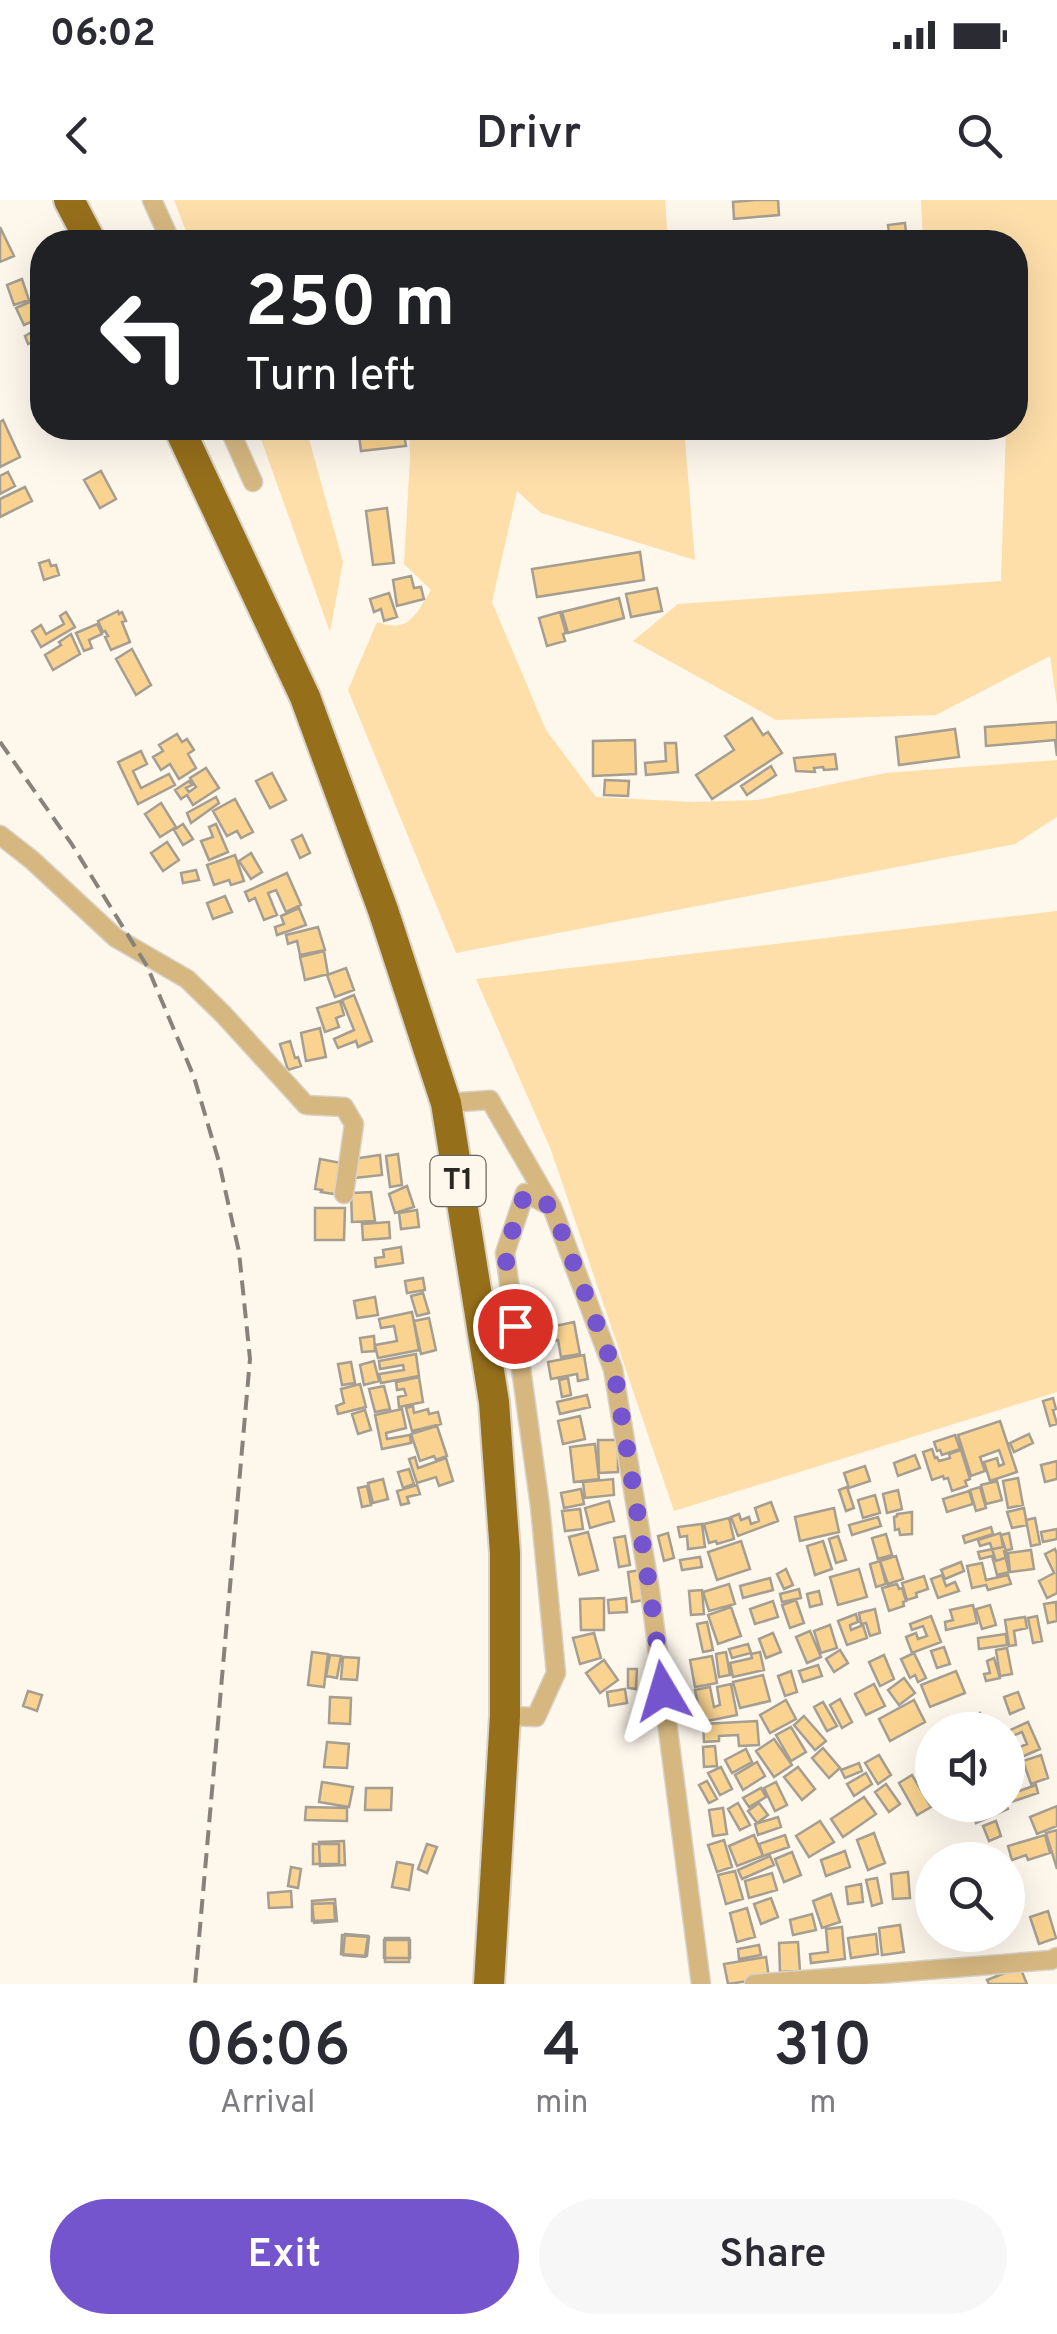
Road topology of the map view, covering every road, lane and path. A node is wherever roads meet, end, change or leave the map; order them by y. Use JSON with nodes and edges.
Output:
{"nodes":[{"id":1,"x":68,"y":200,"type":"edge"},
{"id":2,"x":152,"y":200,"type":"edge"},
{"id":3,"x":84,"y":230,"type":"edge"},
{"id":4,"x":166,"y":230,"type":"edge"},
{"id":5,"x":185,"y":440,"type":"edge"},
{"id":6,"x":234,"y":440,"type":"edge"},
{"id":7,"x":252,"y":482,"type":"dead end"},
{"id":8,"x":0,"y":834,"type":"edge"},
{"id":9,"x":446,"y":1103,"type":"junction"},
{"id":10,"x":344,"y":1194,"type":"dead end"},
{"id":11,"x":552,"y":1207,"type":"junction"},
{"id":12,"x":505,"y":1716,"type":"junction"},
{"id":13,"x":1057,"y":1957,"type":"edge"},
{"id":14,"x":489,"y":1984,"type":"edge"},
{"id":15,"x":701,"y":1984,"type":"edge"},
{"id":16,"x":754,"y":1984,"type":"edge"}],
"edges":[{"from":1,"to":3,"type":"highway"},
{"from":2,"to":4,"type":"street"},
{"from":5,"to":9,"type":"highway","number":"T1"},
{"from":6,"to":7,"type":"street"},
{"from":8,"to":10,"type":"street"},
{"from":9,"to":11,"type":"street"},
{"from":9,"to":12,"type":"highway","number":"T1"},
{"from":11,"to":12,"type":"street"},
{"from":11,"to":15,"type":"street"},
{"from":12,"to":14,"type":"highway","number":"T1"},
{"from":13,"to":16,"type":"street"}]}
